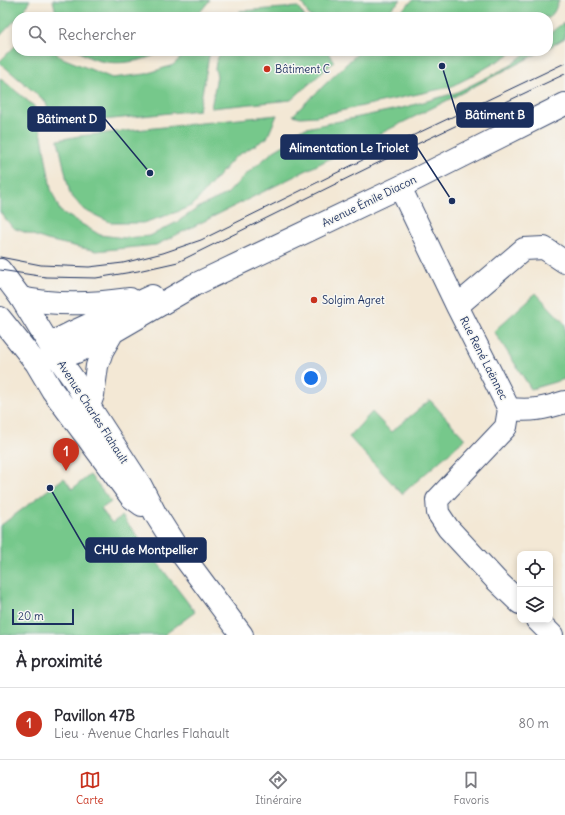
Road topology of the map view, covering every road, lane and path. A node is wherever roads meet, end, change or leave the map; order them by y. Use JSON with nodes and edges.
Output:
{"nodes":[{"id":1,"x":565,"y":104,"type":"edge"},
{"id":2,"x":400,"y":187,"type":"junction"},
{"id":3,"x":565,"y":262,"type":"edge"},
{"id":4,"x":0,"y":270,"type":"edge"},
{"id":5,"x":194,"y":285,"type":"junction"},
{"id":6,"x":149,"y":296,"type":"junction"},
{"id":7,"x":20,"y":298,"type":"junction"},
{"id":8,"x":457,"y":306,"type":"junction"},
{"id":9,"x":0,"y":318,"type":"edge"},
{"id":10,"x":114,"y":332,"type":"junction"},
{"id":11,"x":44,"y":357,"type":"junction"},
{"id":12,"x":565,"y":402,"type":"edge"},
{"id":13,"x":89,"y":406,"type":"junction"},
{"id":14,"x":509,"y":408,"type":"junction"},
{"id":15,"x":156,"y":516,"type":"junction"},
{"id":16,"x":517,"y":600,"type":"edge"},
{"id":17,"x":540,"y":623,"type":"edge"},
{"id":18,"x":242,"y":635,"type":"edge"},
{"id":19,"x":552,"y":635,"type":"edge"}],
"edges":[{"from":1,"to":2,"type":"street","name":"Avenue Émile Diacon"},
{"from":2,"to":5,"type":"street","name":"Avenue Émile Diacon"},
{"from":2,"to":8,"type":"street","name":"Rue René Laënnec"},
{"from":3,"to":8,"type":"street"},
{"from":4,"to":7,"type":"street"},
{"from":5,"to":6,"type":"street","name":"Avenue Émile Diacon"},
{"from":5,"to":10,"type":"street","name":"Avenue Émile Diacon"},
{"from":6,"to":7,"type":"street","name":"Avenue Émile Diacon"},
{"from":6,"to":11,"type":"street","name":"Avenue Émile Diacon"},
{"from":7,"to":11,"type":"street"},
{"from":8,"to":14,"type":"street","name":"Rue René Laënnec"},
{"from":9,"to":11,"type":"street"},
{"from":10,"to":11,"type":"street","name":"Avenue Émile Diacon"},
{"from":10,"to":13,"type":"street","name":"Avenue Émile Diacon"},
{"from":11,"to":13,"type":"street","name":"Avenue Charles Flahault"},
{"from":11,"to":15,"type":"street","name":"Avenue Charles Flahault"},
{"from":12,"to":14,"type":"street"},
{"from":13,"to":15,"type":"street","name":"Avenue Charles Flahault"},
{"from":14,"to":16,"type":"street","name":"Rue René Laënnec"},
{"from":15,"to":18,"type":"street","name":"Avenue Charles Flahault"},
{"from":17,"to":19,"type":"street"}]}
